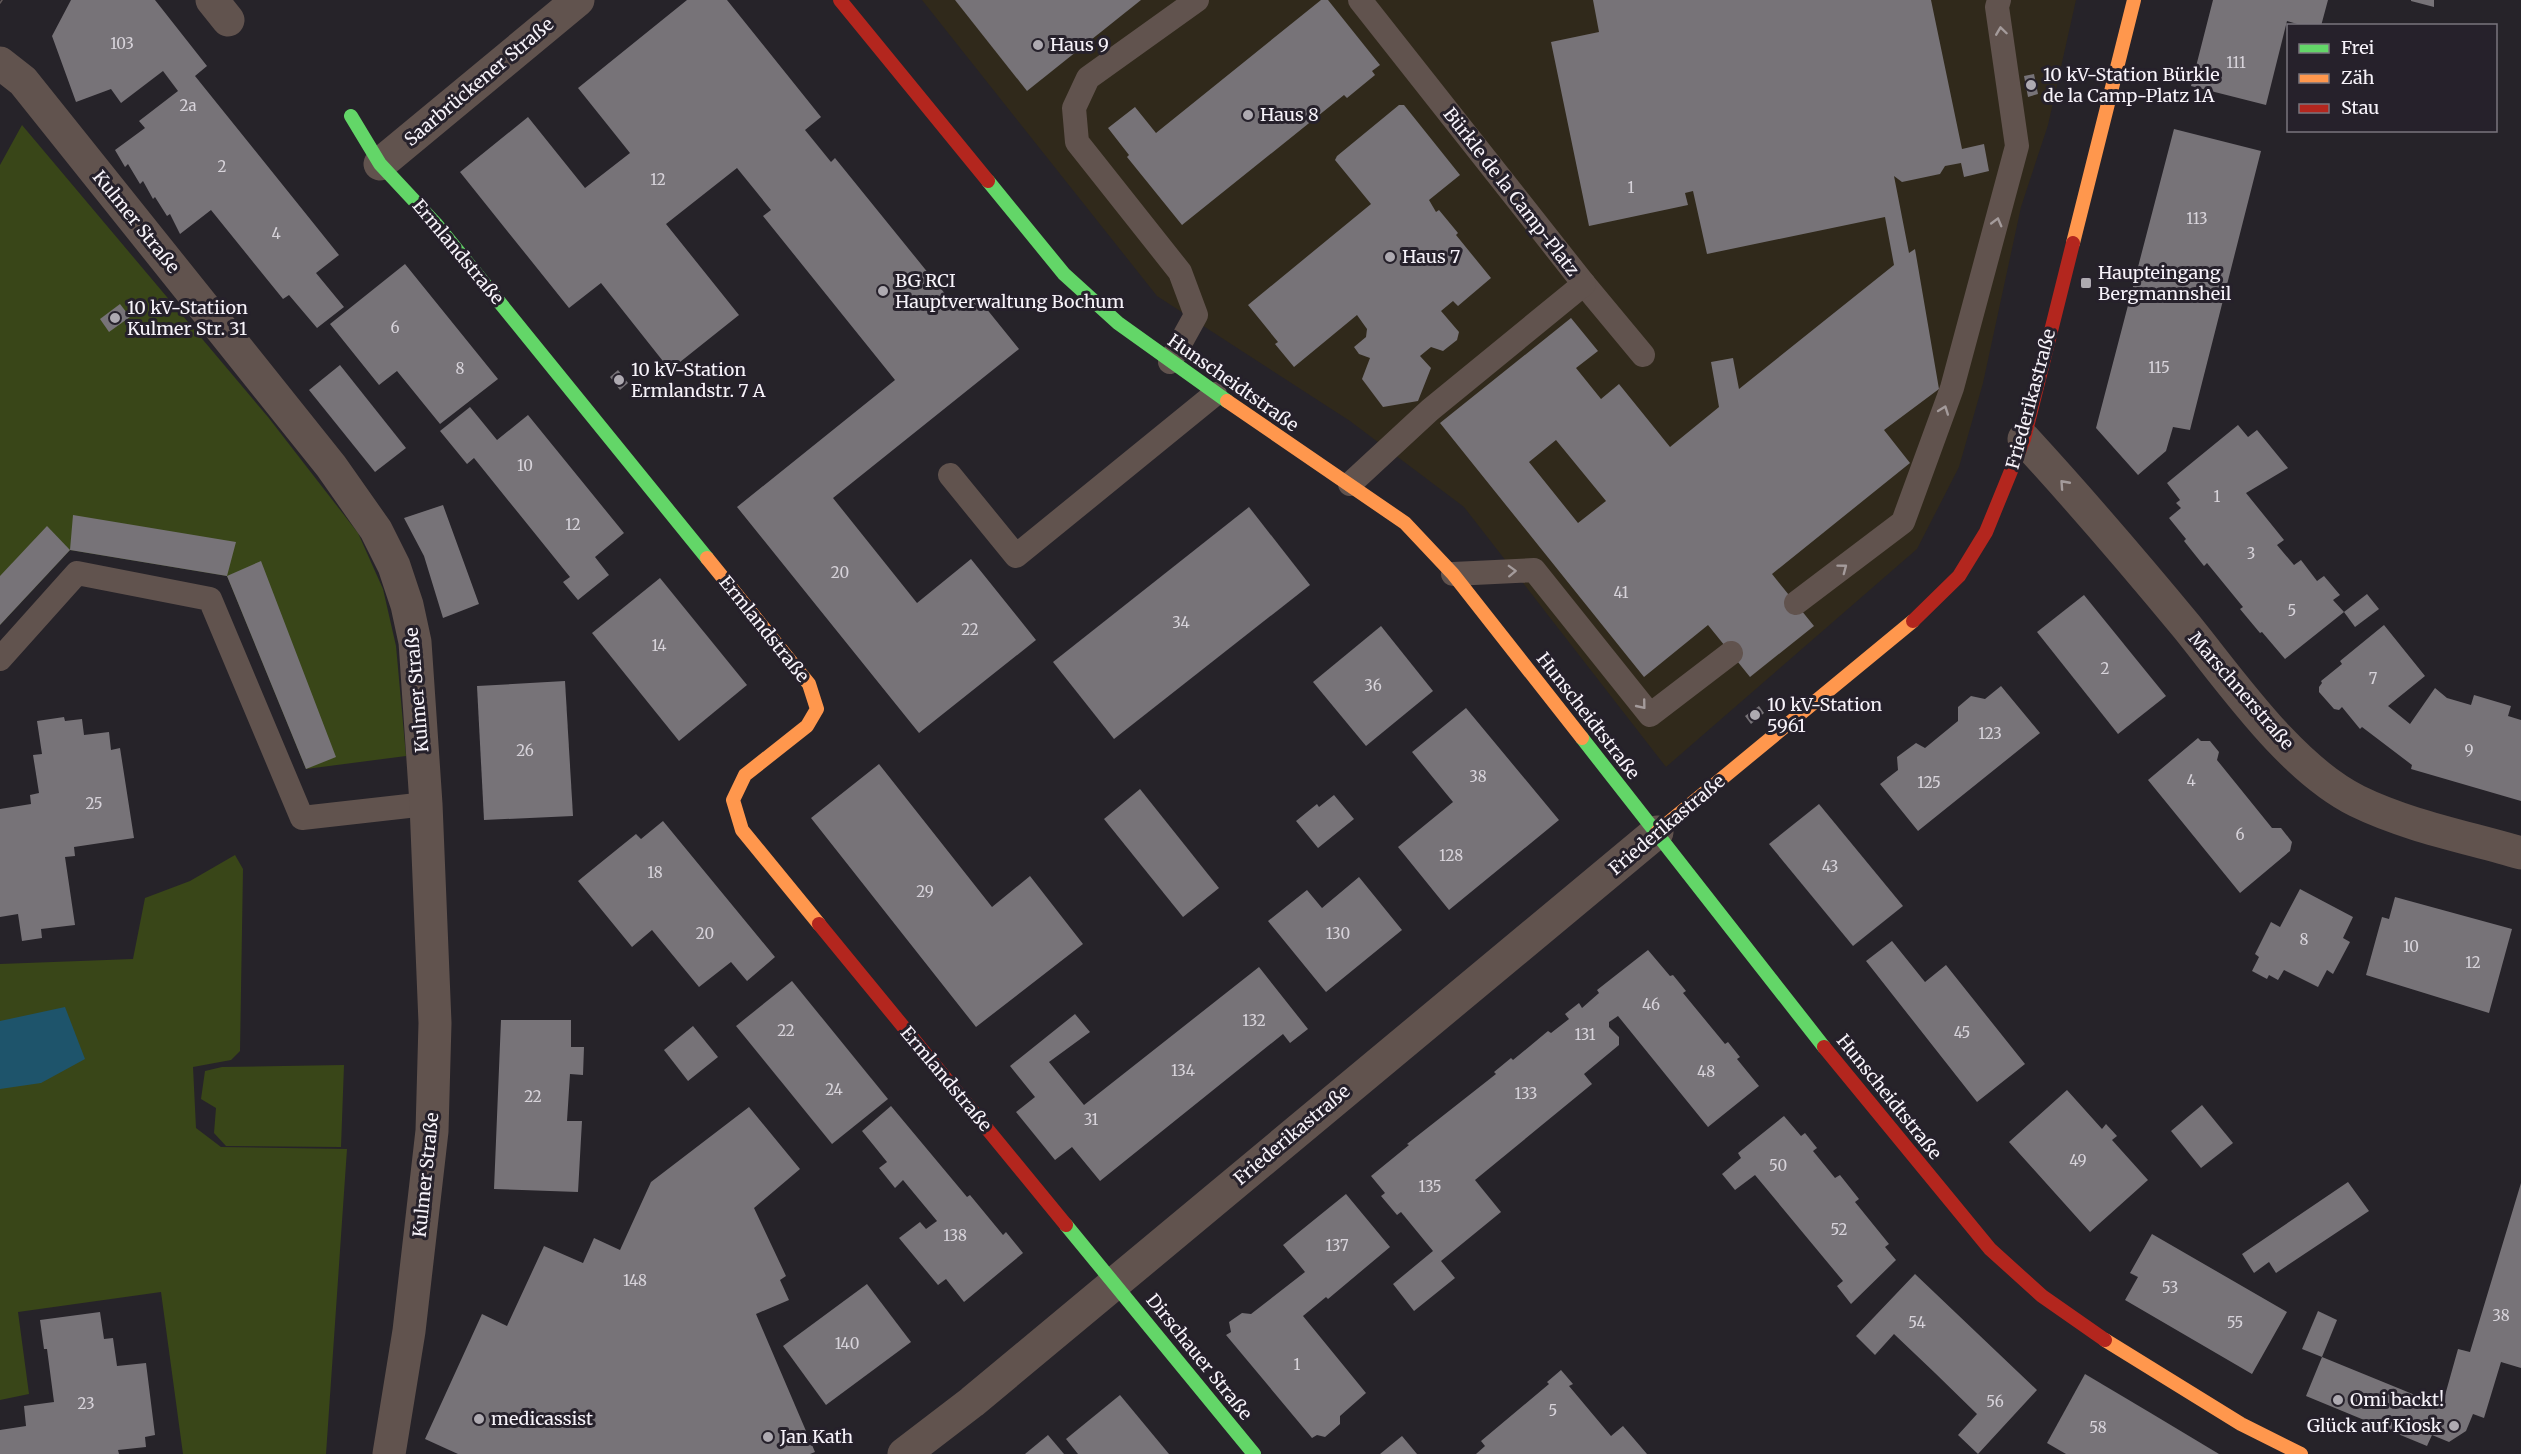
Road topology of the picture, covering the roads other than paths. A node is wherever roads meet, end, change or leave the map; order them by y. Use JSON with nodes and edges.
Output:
{"nodes":[{"id":1,"x":578,"y":0,"type":"edge"},
{"id":2,"x":840,"y":0,"type":"edge"},
{"id":3,"x":1197,"y":0,"type":"edge"},
{"id":4,"x":1360,"y":0,"type":"edge"},
{"id":5,"x":1999,"y":0,"type":"edge"},
{"id":6,"x":2134,"y":0,"type":"edge"},
{"id":7,"x":0,"y":63,"type":"edge"},
{"id":8,"x":351,"y":116,"type":"dead end"},
{"id":9,"x":380,"y":164,"type":"junction"},
{"id":10,"x":1584,"y":284,"type":"junction"},
{"id":11,"x":1643,"y":355,"type":"dead end"},
{"id":12,"x":1170,"y":362,"type":"junction"},
{"id":13,"x":1215,"y":394,"type":"junction"},
{"id":14,"x":2024,"y":438,"type":"junction"},
{"id":15,"x":950,"y":475,"type":"dead end"},
{"id":16,"x":1350,"y":484,"type":"junction"},
{"id":17,"x":1453,"y":574,"type":"junction"},
{"id":18,"x":1796,"y":603,"type":"dead end"},
{"id":19,"x":1731,"y":653,"type":"dead end"},
{"id":20,"x":0,"y":659,"type":"edge"},
{"id":21,"x":426,"y":804,"type":"junction"},
{"id":22,"x":1657,"y":832,"type":"junction"},
{"id":23,"x":2521,"y":853,"type":"edge"},
{"id":24,"x":1115,"y":1282,"type":"junction"},
{"id":25,"x":389,"y":1454,"type":"edge"},
{"id":26,"x":904,"y":1454,"type":"edge"},
{"id":27,"x":1254,"y":1454,"type":"edge"},
{"id":28,"x":2301,"y":1454,"type":"edge"}],
"edges":[{"from":1,"to":9,"type":"street","name":"Saarbrückener Straße"},
{"from":2,"to":12,"type":"street","name":"Hunscheidtstraße"},
{"from":3,"to":12,"type":"lane"},
{"from":4,"to":10,"type":"lane","name":"Bürkle de la Camp-Platz"},
{"from":18,"to":5,"type":"lane","one_way":true},
{"from":6,"to":14,"type":"street","name":"Friederikastraße"},
{"from":7,"to":21,"type":"street","name":"Kulmer Straße"},
{"from":8,"to":9,"type":"street","name":"Ermlandstraße"},
{"from":9,"to":24,"type":"street","name":"Ermlandstraße"},
{"from":10,"to":11,"type":"lane"},
{"from":10,"to":16,"type":"lane","name":"Bürkle de la Camp-Platz"},
{"from":12,"to":13,"type":"street","name":"Hunscheidtstraße"},
{"from":13,"to":15,"type":"lane"},
{"from":13,"to":16,"type":"street","name":"Hunscheidtstraße"},
{"from":14,"to":22,"type":"street","name":"Friederikastraße"},
{"from":23,"to":14,"type":"street","name":"Marschnerstraße","one_way":true},
{"from":16,"to":17,"type":"street","name":"Hunscheidtstraße"},
{"from":17,"to":19,"type":"lane","one_way":true},
{"from":17,"to":22,"type":"street","name":"Hunscheidtstraße"},
{"from":20,"to":21,"type":"lane"},
{"from":21,"to":25,"type":"street","name":"Kulmer Straße"},
{"from":22,"to":24,"type":"street","name":"Friederikastraße"},
{"from":22,"to":28,"type":"street","name":"Hunscheidtstraße"},
{"from":24,"to":26,"type":"street","name":"Friederikastraße"},
{"from":24,"to":27,"type":"street","name":"Dirschauer Straße"}]}
